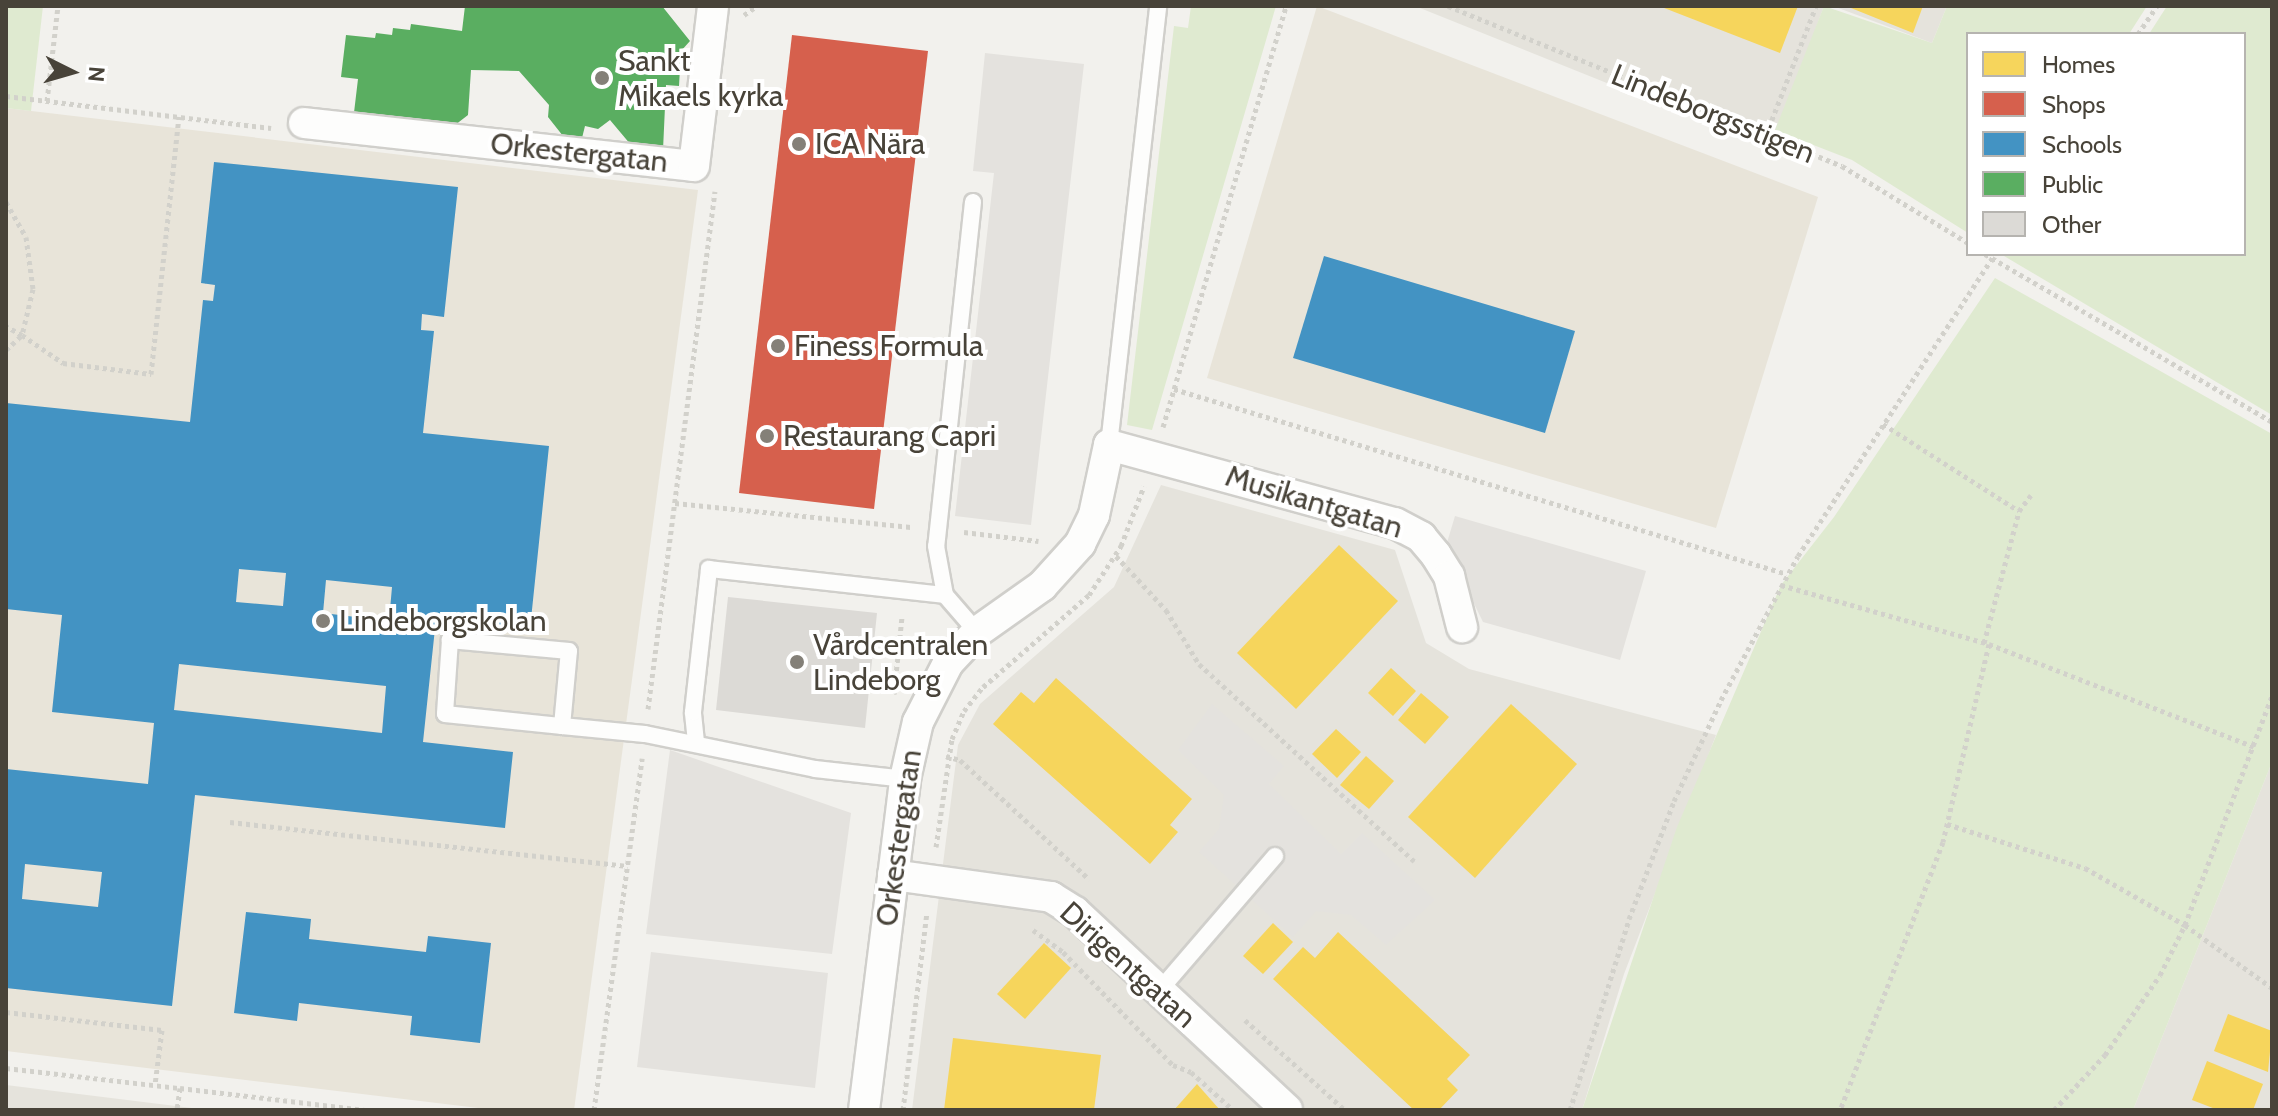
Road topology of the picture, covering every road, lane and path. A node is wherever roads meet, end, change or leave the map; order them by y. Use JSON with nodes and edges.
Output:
{"nodes":[{"id":1,"x":58,"y":6,"type":"edge"},
{"id":2,"x":738,"y":6,"type":"edge"},
{"id":3,"x":1158,"y":6,"type":"edge"},
{"id":4,"x":1448,"y":6,"type":"edge"},
{"id":5,"x":1816,"y":6,"type":"edge"},
{"id":6,"x":2157,"y":6,"type":"edge"},
{"id":7,"x":725,"y":13,"type":"edge"},
{"id":8,"x":2139,"y":32,"type":"edge"},
{"id":9,"x":47,"y":101,"type":"dead end"},
{"id":10,"x":179,"y":117,"type":"dead end"},
{"id":11,"x":304,"y":123,"type":"dead end"},
{"id":12,"x":1766,"y":135,"type":"junction"},
{"id":13,"x":716,"y":181,"type":"dead end"},
{"id":14,"x":6,"y":202,"type":"edge"},
{"id":15,"x":973,"y":202,"type":"dead end"},
{"id":16,"x":1966,"y":242,"type":"edge"},
{"id":17,"x":1993,"y":256,"type":"edge"},
{"id":18,"x":6,"y":326,"type":"edge"},
{"id":19,"x":22,"y":335,"type":"junction"},
{"id":20,"x":6,"y":350,"type":"edge"},
{"id":21,"x":1174,"y":389,"type":"dead end"},
{"id":22,"x":2272,"y":422,"type":"edge"},
{"id":23,"x":1883,"y":424,"type":"junction"},
{"id":24,"x":1109,"y":445,"type":"junction"},
{"id":25,"x":2031,"y":495,"type":"dead end"},
{"id":26,"x":675,"y":503,"type":"junction"},
{"id":27,"x":2019,"y":511,"type":"junction"},
{"id":28,"x":912,"y":525,"type":"dead end"},
{"id":29,"x":955,"y":531,"type":"dead end"},
{"id":30,"x":1051,"y":543,"type":"dead end"},
{"id":31,"x":1116,"y":556,"type":"dead end"},
{"id":32,"x":1787,"y":574,"type":"junction"},
{"id":33,"x":1781,"y":585,"type":"junction"},
{"id":34,"x":945,"y":595,"type":"junction"},
{"id":35,"x":1462,"y":627,"type":"dead end"},
{"id":36,"x":977,"y":632,"type":"junction"},
{"id":37,"x":1986,"y":644,"type":"junction"},
{"id":38,"x":2272,"y":696,"type":"edge"},
{"id":39,"x":2270,"y":706,"type":"edge"},
{"id":40,"x":562,"y":726,"type":"junction"},
{"id":41,"x":645,"y":734,"type":"junction"},
{"id":42,"x":696,"y":742,"type":"junction"},
{"id":43,"x":2254,"y":747,"type":"junction"},
{"id":44,"x":905,"y":779,"type":"junction"},
{"id":45,"x":230,"y":822,"type":"dead end"},
{"id":46,"x":1947,"y":824,"type":"junction"},
{"id":47,"x":1275,"y":856,"type":"dead end"},
{"id":48,"x":1414,"y":861,"type":"dead end"},
{"id":49,"x":628,"y":866,"type":"junction"},
{"id":50,"x":893,"y":875,"type":"junction"},
{"id":51,"x":927,"y":912,"type":"dead end"},
{"id":52,"x":941,"y":913,"type":"dead end"},
{"id":53,"x":1017,"y":925,"type":"dead end"},
{"id":54,"x":2185,"y":925,"type":"junction"},
{"id":55,"x":2272,"y":988,"type":"edge"},
{"id":56,"x":1159,"y":991,"type":"junction"},
{"id":57,"x":6,"y":1012,"type":"edge"},
{"id":58,"x":6,"y":1068,"type":"edge"},
{"id":59,"x":155,"y":1085,"type":"junction"},
{"id":60,"x":180,"y":1088,"type":"junction"},
{"id":61,"x":307,"y":1106,"type":"edge"},
{"id":62,"x":177,"y":1110,"type":"edge"},
{"id":63,"x":365,"y":1110,"type":"edge"},
{"id":64,"x":594,"y":1110,"type":"edge"},
{"id":65,"x":864,"y":1110,"type":"edge"},
{"id":66,"x":1233,"y":1110,"type":"edge"},
{"id":67,"x":1287,"y":1110,"type":"edge"},
{"id":68,"x":1570,"y":1110,"type":"edge"},
{"id":69,"x":1840,"y":1110,"type":"edge"},
{"id":70,"x":2054,"y":1110,"type":"edge"}],
"edges":[{"from":1,"to":9,"type":"path"},
{"from":2,"to":7,"type":"path"},
{"from":3,"to":24,"type":"lane"},
{"from":4,"to":12,"type":"path","name":"Lindeborgsstigen"},
{"from":5,"to":12,"type":"path"},
{"from":6,"to":8,"type":"path"},
{"from":7,"to":11,"type":"street","name":"Orkestergatan"},
{"from":10,"to":19,"type":"path"},
{"from":12,"to":16,"type":"path","name":"Lindeborgsstigen"},
{"from":13,"to":26,"type":"path"},
{"from":14,"to":19,"type":"path"},
{"from":15,"to":34,"type":"lane"},
{"from":17,"to":22,"type":"path"},
{"from":17,"to":23,"type":"path"},
{"from":18,"to":19,"type":"path"},
{"from":19,"to":20,"type":"path"},
{"from":21,"to":32,"type":"path"},
{"from":23,"to":27,"type":"path"},
{"from":23,"to":32,"type":"path"},
{"from":24,"to":35,"type":"street","name":"Musikantgatan"},
{"from":24,"to":36,"type":"street","name":"Orkestergatan"},
{"from":25,"to":27,"type":"path"},
{"from":26,"to":28,"type":"path"},
{"from":26,"to":41,"type":"path"},
{"from":27,"to":37,"type":"path"},
{"from":29,"to":30,"type":"path"},
{"from":31,"to":48,"type":"path"},
{"from":32,"to":33,"type":"path"},
{"from":33,"to":37,"type":"path"},
{"from":33,"to":68,"type":"path"},
{"from":34,"to":36,"type":"lane"},
{"from":34,"to":42,"type":"lane"},
{"from":36,"to":44,"type":"street","name":"Orkestergatan"},
{"from":37,"to":43,"type":"path"},
{"from":37,"to":46,"type":"path"},
{"from":38,"to":39,"type":"path"},
{"from":39,"to":43,"type":"path"},
{"from":40,"to":40,"type":"lane"},
{"from":40,"to":41,"type":"lane"},
{"from":41,"to":42,"type":"lane"},
{"from":41,"to":49,"type":"path"},
{"from":42,"to":44,"type":"lane"},
{"from":43,"to":54,"type":"path"},
{"from":44,"to":50,"type":"street","name":"Orkestergatan"},
{"from":45,"to":49,"type":"path"},
{"from":46,"to":54,"type":"path"},
{"from":46,"to":69,"type":"path"},
{"from":47,"to":56,"type":"lane"},
{"from":49,"to":64,"type":"path"},
{"from":50,"to":56,"type":"street","name":"Dirigentgatan"},
{"from":50,"to":65,"type":"street","name":"Orkestergatan"},
{"from":51,"to":52,"type":"path"},
{"from":53,"to":66,"type":"path"},
{"from":54,"to":55,"type":"path"},
{"from":54,"to":70,"type":"path"},
{"from":56,"to":67,"type":"street","name":"Dirigentgatan"},
{"from":57,"to":59,"type":"path"},
{"from":58,"to":59,"type":"path"},
{"from":59,"to":60,"type":"path"},
{"from":60,"to":61,"type":"path"},
{"from":60,"to":62,"type":"path"},
{"from":61,"to":63,"type":"path"}]}
